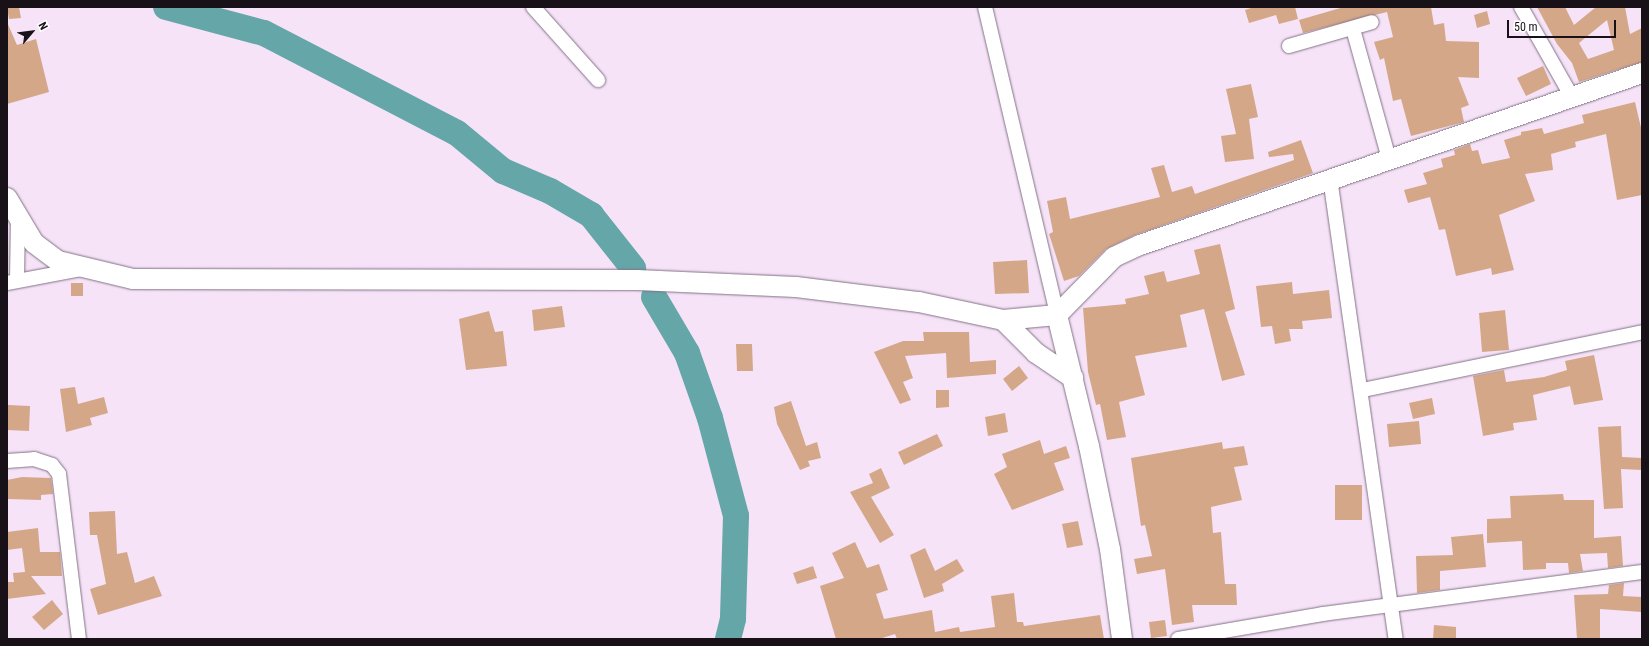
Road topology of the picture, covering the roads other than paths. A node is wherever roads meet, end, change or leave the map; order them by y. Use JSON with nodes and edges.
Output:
{"nodes":[{"id":1,"x":533,"y":7,"type":"edge"},
{"id":2,"x":985,"y":7,"type":"edge"},
{"id":3,"x":1522,"y":7,"type":"edge"},
{"id":4,"x":1372,"y":22,"type":"dead end"},
{"id":5,"x":1353,"y":29,"type":"junction"},
{"id":6,"x":1289,"y":46,"type":"dead end"},
{"id":7,"x":1642,"y":73,"type":"edge"},
{"id":8,"x":598,"y":80,"type":"dead end"},
{"id":9,"x":1572,"y":97,"type":"junction"},
{"id":10,"x":1389,"y":159,"type":"junction"},
{"id":11,"x":1330,"y":178,"type":"junction"},
{"id":12,"x":7,"y":198,"type":"edge"},
{"id":13,"x":18,"y":219,"type":"junction"},
{"id":14,"x":81,"y":269,"type":"junction"},
{"id":15,"x":12,"y":282,"type":"edge"},
{"id":16,"x":1057,"y":315,"type":"junction"},
{"id":17,"x":1003,"y":320,"type":"junction"},
{"id":18,"x":1642,"y":332,"type":"edge"},
{"id":19,"x":1073,"y":378,"type":"junction"},
{"id":20,"x":1363,"y":390,"type":"junction"},
{"id":21,"x":7,"y":461,"type":"edge"},
{"id":22,"x":1642,"y":572,"type":"edge"},
{"id":23,"x":1392,"y":608,"type":"junction"},
{"id":24,"x":79,"y":639,"type":"edge"},
{"id":25,"x":1122,"y":639,"type":"edge"},
{"id":26,"x":1178,"y":639,"type":"edge"},
{"id":27,"x":1396,"y":639,"type":"edge"}],
"edges":[{"from":1,"to":8,"type":"street"},
{"from":2,"to":16,"type":"street"},
{"from":3,"to":9,"type":"street"},
{"from":4,"to":5,"type":"street"},
{"from":5,"to":6,"type":"street"},
{"from":5,"to":10,"type":"street"},
{"from":7,"to":9,"type":"main road"},
{"from":9,"to":10,"type":"main road"},
{"from":10,"to":11,"type":"main road"},
{"from":11,"to":16,"type":"main road"},
{"from":11,"to":20,"type":"street"},
{"from":12,"to":13,"type":"main road"},
{"from":13,"to":14,"type":"main road"},
{"from":13,"to":15,"type":"street"},
{"from":14,"to":15,"type":"street"},
{"from":14,"to":17,"type":"main road"},
{"from":16,"to":17,"type":"main road"},
{"from":16,"to":19,"type":"main road"},
{"from":17,"to":19,"type":"main road"},
{"from":18,"to":20,"type":"street"},
{"from":19,"to":25,"type":"main road"},
{"from":20,"to":23,"type":"street"},
{"from":21,"to":24,"type":"street"},
{"from":22,"to":23,"type":"street"},
{"from":23,"to":26,"type":"street"},
{"from":23,"to":27,"type":"street"}]}
